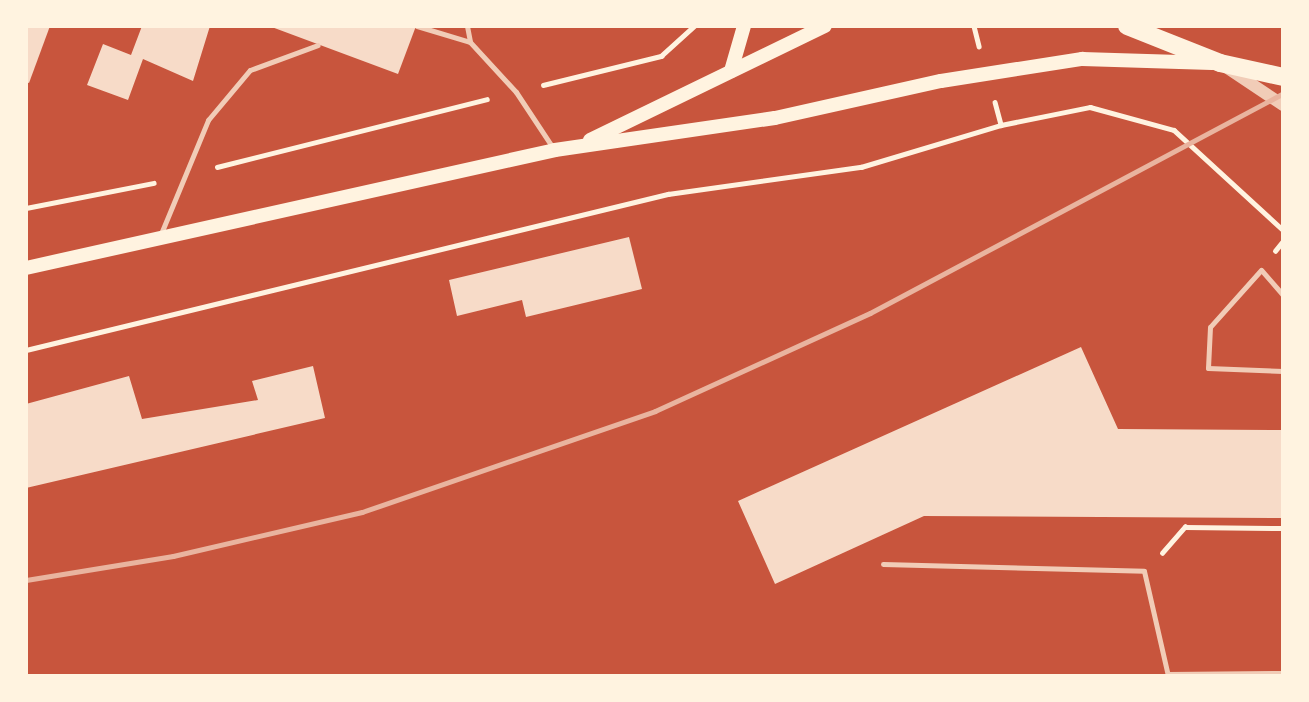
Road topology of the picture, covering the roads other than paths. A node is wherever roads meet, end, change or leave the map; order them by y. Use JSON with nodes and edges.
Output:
{"nodes":[{"id":1,"x":416,"y":26,"type":"edge"},
{"id":2,"x":467,"y":26,"type":"edge"},
{"id":3,"x":744,"y":26,"type":"edge"},
{"id":4,"x":825,"y":26,"type":"edge"},
{"id":5,"x":1127,"y":26,"type":"edge"},
{"id":6,"x":471,"y":42,"type":"junction"},
{"id":7,"x":317,"y":45,"type":"dead end"},
{"id":8,"x":1220,"y":63,"type":"junction"},
{"id":9,"x":731,"y":71,"type":"junction"},
{"id":10,"x":1283,"y":77,"type":"edge"},
{"id":11,"x":1283,"y":105,"type":"edge"},
{"id":12,"x":579,"y":145,"type":"junction"},
{"id":13,"x":555,"y":150,"type":"junction"},
{"id":14,"x":158,"y":240,"type":"junction"},
{"id":15,"x":26,"y":268,"type":"edge"},
{"id":16,"x":1283,"y":295,"type":"edge"},
{"id":17,"x":1283,"y":371,"type":"edge"},
{"id":18,"x":883,"y":564,"type":"dead end"},
{"id":19,"x":1283,"y":673,"type":"edge"},
{"id":20,"x":1168,"y":675,"type":"edge"}],
"edges":[{"from":1,"to":6,"type":"lane"},
{"from":2,"to":6,"type":"lane"},
{"from":3,"to":9,"type":"main road"},
{"from":4,"to":9,"type":"main road"},
{"from":5,"to":8,"type":"main road"},
{"from":6,"to":13,"type":"lane"},
{"from":7,"to":14,"type":"lane"},
{"from":8,"to":10,"type":"main road"},
{"from":8,"to":11,"type":"street"},
{"from":8,"to":12,"type":"main road"},
{"from":9,"to":12,"type":"main road"},
{"from":12,"to":13,"type":"main road"},
{"from":13,"to":14,"type":"main road"},
{"from":14,"to":15,"type":"main road"},
{"from":16,"to":17,"type":"lane"},
{"from":18,"to":20,"type":"lane"},
{"from":19,"to":20,"type":"lane"}]}
